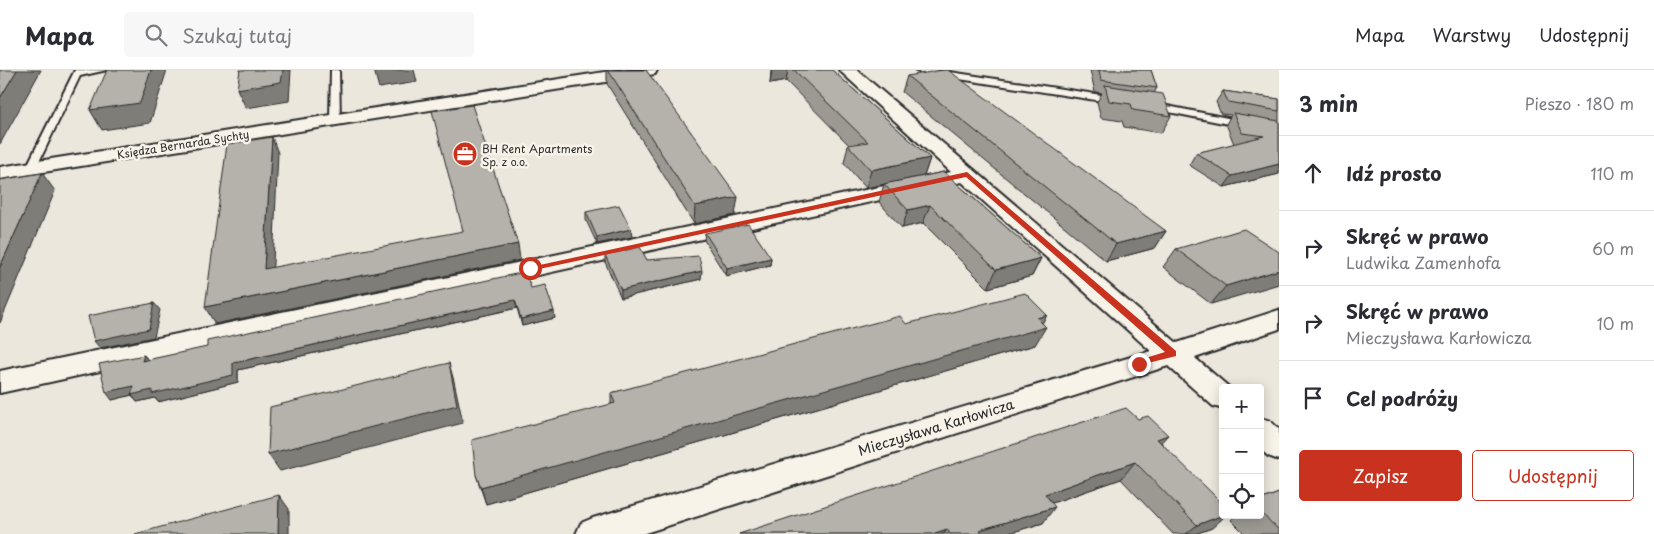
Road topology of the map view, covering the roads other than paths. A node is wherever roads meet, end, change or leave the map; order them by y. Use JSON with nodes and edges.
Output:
{"nodes":[{"id":1,"x":103,"y":70,"type":"edge"},
{"id":2,"x":335,"y":70,"type":"edge"},
{"id":3,"x":649,"y":70,"type":"edge"},
{"id":4,"x":847,"y":70,"type":"edge"},
{"id":5,"x":920,"y":70,"type":"edge"},
{"id":6,"x":78,"y":72,"type":"edge"},
{"id":7,"x":542,"y":78,"type":"edge"},
{"id":8,"x":1122,"y":101,"type":"edge"},
{"id":9,"x":1141,"y":104,"type":"edge"},
{"id":10,"x":335,"y":120,"type":"junction"},
{"id":11,"x":1252,"y":125,"type":"edge"},
{"id":12,"x":31,"y":168,"type":"junction"},
{"id":13,"x":0,"y":173,"type":"edge"},
{"id":14,"x":967,"y":174,"type":"junction"},
{"id":15,"x":1279,"y":319,"type":"edge"},
{"id":16,"x":1172,"y":354,"type":"junction"},
{"id":17,"x":0,"y":382,"type":"edge"},
{"id":18,"x":1219,"y":395,"type":"edge"},
{"id":19,"x":1264,"y":434,"type":"edge"},
{"id":20,"x":1279,"y":447,"type":"edge"},
{"id":21,"x":594,"y":534,"type":"edge"}],
"edges":[{"from":1,"to":6,"type":"lane"},
{"from":2,"to":10,"type":"lane"},
{"from":3,"to":7,"type":"street","name":"Księdza Bernarda Sychty"},
{"from":4,"to":14,"type":"street"},
{"from":5,"to":8,"type":"lane"},
{"from":6,"to":12,"type":"lane"},
{"from":7,"to":10,"type":"street","name":"Księdza Bernarda Sychty"},
{"from":9,"to":11,"type":"lane"},
{"from":10,"to":12,"type":"street","name":"Księdza Bernarda Sychty"},
{"from":12,"to":13,"type":"street","name":"Księdza Bernarda Sychty"},
{"from":14,"to":16,"type":"street"},
{"from":14,"to":17,"type":"street"},
{"from":15,"to":16,"type":"street","name":"Mieczysława Karłowicza"},
{"from":16,"to":18,"type":"street"},
{"from":16,"to":21,"type":"street","name":"Mieczysława Karłowicza"},
{"from":19,"to":20,"type":"street"}]}
